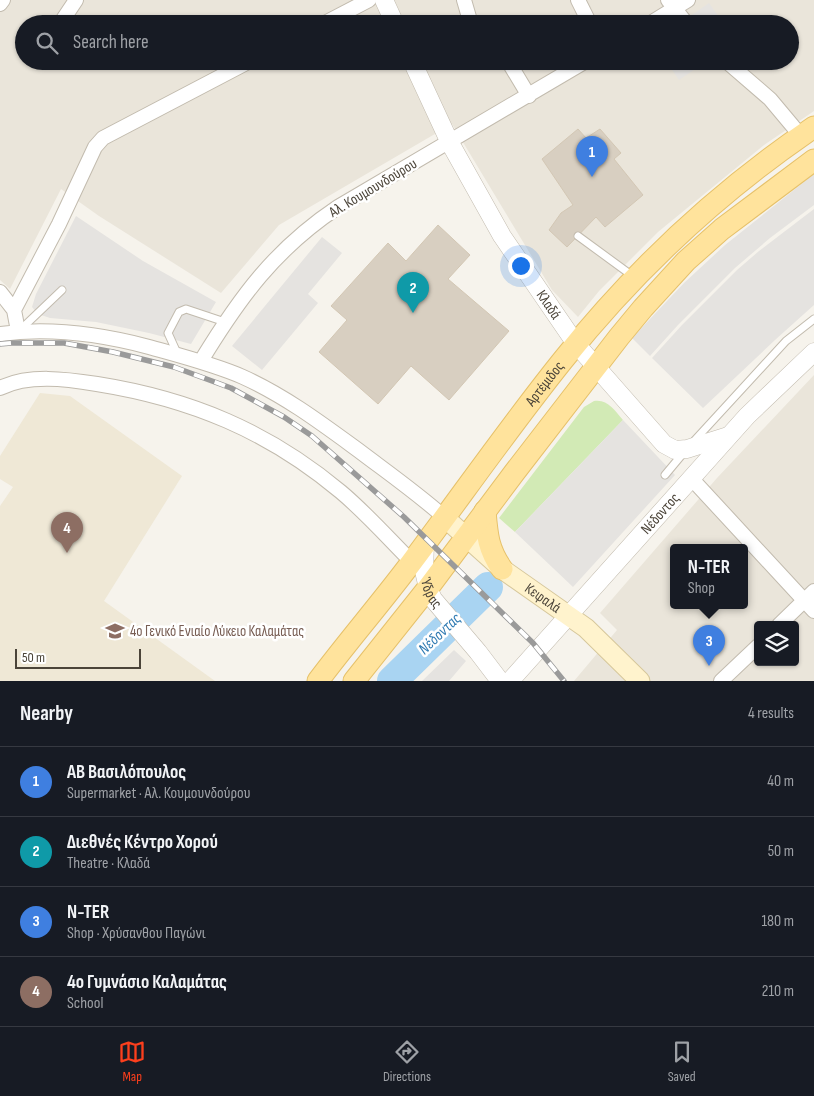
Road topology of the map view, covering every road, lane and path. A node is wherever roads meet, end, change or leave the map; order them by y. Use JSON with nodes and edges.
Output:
{"nodes":[{"id":1,"x":3,"y":0,"type":"edge"},
{"id":2,"x":76,"y":0,"type":"edge"},
{"id":3,"x":369,"y":0,"type":"edge"},
{"id":4,"x":384,"y":0,"type":"edge"},
{"id":5,"x":464,"y":0,"type":"edge"},
{"id":6,"x":578,"y":0,"type":"edge"},
{"id":7,"x":688,"y":0,"type":"edge"},
{"id":8,"x":0,"y":4,"type":"edge"},
{"id":9,"x":671,"y":4,"type":"edge"},
{"id":10,"x":66,"y":15,"type":"edge"},
{"id":11,"x":340,"y":15,"type":"edge"},
{"id":12,"x":391,"y":15,"type":"edge"},
{"id":13,"x":468,"y":15,"type":"edge"},
{"id":14,"x":586,"y":15,"type":"edge"},
{"id":15,"x":658,"y":15,"type":"edge"},
{"id":16,"x":680,"y":15,"type":"edge"},
{"id":17,"x":233,"y":70,"type":"edge"},
{"id":18,"x":416,"y":70,"type":"edge"},
{"id":19,"x":513,"y":70,"type":"edge"},
{"id":20,"x":571,"y":70,"type":"edge"},
{"id":21,"x":736,"y":70,"type":"edge"},
{"id":22,"x":529,"y":96,"type":"junction"},
{"id":23,"x":807,"y":132,"type":"edge"},
{"id":24,"x":450,"y":142,"type":"junction"},
{"id":25,"x":814,"y":160,"type":"edge"},
{"id":26,"x":578,"y":236,"type":"dead end"},
{"id":27,"x":636,"y":278,"type":"junction"},
{"id":28,"x":62,"y":290,"type":"dead end"},
{"id":29,"x":0,"y":292,"type":"edge"},
{"id":30,"x":14,"y":310,"type":"junction"},
{"id":31,"x":814,"y":319,"type":"edge"},
{"id":32,"x":225,"y":322,"type":"junction"},
{"id":33,"x":18,"y":331,"type":"junction"},
{"id":34,"x":0,"y":334,"type":"edge"},
{"id":35,"x":576,"y":344,"type":"junction"},
{"id":36,"x":814,"y":352,"type":"edge"},
{"id":37,"x":178,"y":355,"type":"junction"},
{"id":38,"x":200,"y":361,"type":"junction"},
{"id":39,"x":596,"y":368,"type":"junction"},
{"id":40,"x":0,"y":388,"type":"edge"},
{"id":41,"x":728,"y":436,"type":"junction"},
{"id":42,"x":687,"y":449,"type":"junction"},
{"id":43,"x":665,"y":475,"type":"dead end"},
{"id":44,"x":691,"y":478,"type":"junction"},
{"id":45,"x":485,"y":511,"type":"junction"},
{"id":46,"x":444,"y":517,"type":"junction"},
{"id":47,"x":465,"y":537,"type":"junction"},
{"id":48,"x":487,"y":550,"type":"junction"},
{"id":49,"x":418,"y":563,"type":"junction"},
{"id":50,"x":445,"y":564,"type":"junction"},
{"id":51,"x":502,"y":570,"type":"joint"},
{"id":52,"x":430,"y":593,"type":"junction"},
{"id":53,"x":811,"y":601,"type":"edge"},
{"id":54,"x":569,"y":616,"type":"junction"},
{"id":55,"x":784,"y":621,"type":"edge"},
{"id":56,"x":754,"y":650,"type":"edge"},
{"id":57,"x":318,"y":681,"type":"edge"},
{"id":58,"x":354,"y":681,"type":"edge"},
{"id":59,"x":500,"y":681,"type":"edge"},
{"id":60,"x":510,"y":681,"type":"edge"},
{"id":61,"x":640,"y":681,"type":"edge"},
{"id":62,"x":721,"y":681,"type":"edge"}],
"edges":[{"from":1,"to":8,"type":"street"},
{"from":2,"to":10,"type":"street"},
{"from":3,"to":11,"type":"street"},
{"from":4,"to":12,"type":"street"},
{"from":5,"to":13,"type":"street"},
{"from":6,"to":14,"type":"street"},
{"from":7,"to":9,"type":"street"},
{"from":9,"to":15,"type":"street"},
{"from":9,"to":16,"type":"street"},
{"from":17,"to":30,"type":"street"},
{"from":18,"to":24,"type":"street","name":"Κλαδά"},
{"from":19,"to":22,"type":"street"},
{"from":20,"to":22,"type":"street","name":"Αλ. Κουμουνδούρου"},
{"from":21,"to":23,"type":"street"},
{"from":22,"to":24,"type":"street","name":"Αλ. Κουμουνδούρου"},
{"from":23,"to":27,"type":"main road","name":"Αρτέμιδος"},
{"from":24,"to":32,"type":"street","name":"Αλ. Κουμουνδούρου"},
{"from":24,"to":35,"type":"street","name":"Κλαδά"},
{"from":25,"to":39,"type":"main road","name":"Αρτέμιδος"},
{"from":26,"to":27,"type":"lane"},
{"from":27,"to":35,"type":"main road","name":"Αρτέμιδος"},
{"from":28,"to":33,"type":"lane"},
{"from":29,"to":30,"type":"street"},
{"from":30,"to":33,"type":"street"},
{"from":31,"to":42,"type":"lane"},
{"from":32,"to":37,"type":"lane"},
{"from":32,"to":38,"type":"street","name":"Αλ. Κουμουνδούρου"},
{"from":33,"to":34,"type":"street"},
{"from":33,"to":37,"type":"street"},
{"from":35,"to":39,"type":"street","name":"Κλαδά"},
{"from":35,"to":46,"type":"main road","name":"Αρτέμιδος"},
{"from":36,"to":41,"type":"street","name":"Νέδοντος"},
{"from":37,"to":38,"type":"street"},
{"from":38,"to":46,"type":"street"},
{"from":39,"to":42,"type":"street","name":"Κλαδά"},
{"from":39,"to":45,"type":"main road","name":"Αρτέμιδος"},
{"from":40,"to":49,"type":"street"},
{"from":41,"to":42,"type":"street"},
{"from":41,"to":44,"type":"street","name":"Νέδοντος"},
{"from":42,"to":43,"type":"lane"},
{"from":44,"to":53,"type":"street"},
{"from":44,"to":54,"type":"street","name":"Νέδοντος"},
{"from":45,"to":47,"type":"main road","name":"Αρτέμιδος"},
{"from":45,"to":48,"type":"main road"},
{"from":46,"to":47,"type":"main road"},
{"from":46,"to":49,"type":"main road","name":"Αρτέμιδος"},
{"from":47,"to":48,"type":"main road"},
{"from":47,"to":50,"type":"main road","name":"Αρτέμιδος"},
{"from":48,"to":51,"type":"main road"},
{"from":49,"to":50,"type":"street"},
{"from":49,"to":52,"type":"street","name":"Ύδρας"},
{"from":49,"to":57,"type":"main road","name":"Αρτέμιδος"},
{"from":50,"to":52,"type":"main road","name":"Αρτέμιδος"},
{"from":51,"to":54,"type":"main road","name":"Κεφαλά"},
{"from":52,"to":58,"type":"main road","name":"Αρτέμιδος"},
{"from":52,"to":59,"type":"street","name":"Ύδρας"},
{"from":53,"to":55,"type":"street"},
{"from":54,"to":60,"type":"street","name":"Νέδοντος"},
{"from":54,"to":61,"type":"main road","name":"Κεφαλά"},
{"from":56,"to":62,"type":"street"}]}
